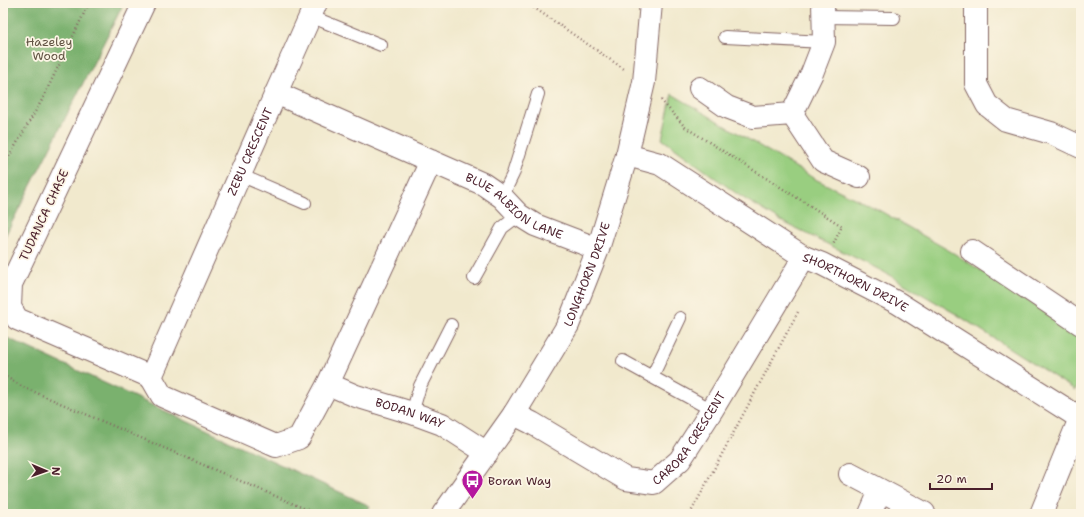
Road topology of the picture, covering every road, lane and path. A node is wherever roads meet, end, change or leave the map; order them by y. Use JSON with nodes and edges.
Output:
{"nodes":[{"id":1,"x":90,"y":3,"type":"edge"},
{"id":2,"x":144,"y":3,"type":"edge"},
{"id":3,"x":527,"y":3,"type":"edge"},
{"id":4,"x":651,"y":3,"type":"edge"},
{"id":5,"x":976,"y":3,"type":"edge"},
{"id":6,"x":313,"y":9,"type":"edge"},
{"id":7,"x":823,"y":10,"type":"edge"},
{"id":8,"x":894,"y":18,"type":"dead end"},
{"id":9,"x":725,"y":37,"type":"dead end"},
{"id":10,"x":824,"y":42,"type":"junction"},
{"id":11,"x":381,"y":45,"type":"dead end"},
{"id":12,"x":644,"y":82,"type":"junction"},
{"id":13,"x":700,"y":88,"type":"dead end"},
{"id":14,"x":276,"y":93,"type":"junction"},
{"id":15,"x":538,"y":94,"type":"dead end"},
{"id":16,"x":792,"y":114,"type":"junction"},
{"id":17,"x":1081,"y":147,"type":"edge"},
{"id":18,"x":627,"y":155,"type":"junction"},
{"id":19,"x":431,"y":161,"type":"junction"},
{"id":20,"x":3,"y":167,"type":"edge"},
{"id":21,"x":240,"y":175,"type":"junction"},
{"id":22,"x":859,"y":177,"type":"dead end"},
{"id":23,"x":502,"y":197,"type":"junction"},
{"id":24,"x":305,"y":202,"type":"dead end"},
{"id":25,"x":519,"y":215,"type":"junction"},
{"id":26,"x":832,"y":247,"type":"dead end"},
{"id":27,"x":598,"y":249,"type":"junction"},
{"id":28,"x":972,"y":251,"type":"dead end"},
{"id":29,"x":804,"y":257,"type":"junction"},
{"id":30,"x":474,"y":278,"type":"dead end"},
{"id":31,"x":800,"y":310,"type":"dead end"},
{"id":32,"x":680,"y":318,"type":"dead end"},
{"id":33,"x":1081,"y":324,"type":"edge"},
{"id":34,"x":451,"y":326,"type":"dead end"},
{"id":35,"x":623,"y":361,"type":"dead end"},
{"id":36,"x":3,"y":375,"type":"edge"},
{"id":37,"x":652,"y":377,"type":"junction"},
{"id":38,"x":150,"y":378,"type":"junction"},
{"id":39,"x":328,"y":384,"type":"junction"},
{"id":40,"x":712,"y":410,"type":"junction"},
{"id":41,"x":412,"y":412,"type":"junction"},
{"id":42,"x":514,"y":414,"type":"junction"},
{"id":43,"x":1080,"y":417,"type":"edge"},
{"id":44,"x":487,"y":453,"type":"junction"},
{"id":45,"x":850,"y":474,"type":"dead end"},
{"id":46,"x":880,"y":491,"type":"junction"},
{"id":47,"x":924,"y":513,"type":"dead end"},
{"id":48,"x":320,"y":514,"type":"edge"},
{"id":49,"x":443,"y":514,"type":"edge"},
{"id":50,"x":690,"y":514,"type":"edge"},
{"id":51,"x":870,"y":514,"type":"edge"},
{"id":52,"x":1041,"y":514,"type":"edge"}],
"edges":[{"from":1,"to":20,"type":"path"},
{"from":2,"to":38,"type":"street","name":"TUDANCA CHASE"},
{"from":3,"to":12,"type":"path"},
{"from":4,"to":12,"type":"street","name":"LONGHORN DRIVE"},
{"from":5,"to":17,"type":"street"},
{"from":6,"to":11,"type":"lane"},
{"from":6,"to":14,"type":"street"},
{"from":7,"to":8,"type":"lane"},
{"from":7,"to":10,"type":"street"},
{"from":9,"to":10,"type":"lane"},
{"from":10,"to":16,"type":"street"},
{"from":12,"to":18,"type":"street","name":"LONGHORN DRIVE"},
{"from":12,"to":26,"type":"path"},
{"from":13,"to":16,"type":"street"},
{"from":14,"to":19,"type":"street","name":"ZEBU CRESCENT"},
{"from":14,"to":21,"type":"street","name":"ZEBU CRESCENT"},
{"from":15,"to":23,"type":"lane"},
{"from":16,"to":22,"type":"street"},
{"from":18,"to":27,"type":"street","name":"LONGHORN DRIVE"},
{"from":18,"to":29,"type":"street","name":"SHORTHORN DRIVE"},
{"from":19,"to":23,"type":"street","name":"BLUE ALBION LANE"},
{"from":19,"to":39,"type":"street"},
{"from":21,"to":24,"type":"lane"},
{"from":21,"to":38,"type":"street","name":"ZEBU CRESCENT"},
{"from":23,"to":25,"type":"street","name":"BLUE ALBION LANE"},
{"from":25,"to":27,"type":"street","name":"BLUE ALBION LANE"},
{"from":25,"to":30,"type":"lane"},
{"from":27,"to":42,"type":"street","name":"LONGHORN DRIVE"},
{"from":28,"to":33,"type":"street"},
{"from":29,"to":40,"type":"street","name":"CARORA CRESCENT"},
{"from":29,"to":43,"type":"street","name":"SHORTHORN DRIVE"},
{"from":31,"to":50,"type":"path"},
{"from":32,"to":37,"type":"lane"},
{"from":34,"to":41,"type":"lane"},
{"from":35,"to":37,"type":"lane"},
{"from":36,"to":48,"type":"path"},
{"from":37,"to":40,"type":"lane"},
{"from":38,"to":39,"type":"street"},
{"from":39,"to":41,"type":"street","name":"BODAN WAY"},
{"from":40,"to":42,"type":"street","name":"CARORA CRESCENT"},
{"from":41,"to":44,"type":"street","name":"BODAN WAY"},
{"from":42,"to":44,"type":"street","name":"LONGHORN DRIVE"},
{"from":43,"to":52,"type":"street"},
{"from":44,"to":49,"type":"street","name":"LONGHORN DRIVE"},
{"from":45,"to":46,"type":"street"},
{"from":46,"to":47,"type":"street"},
{"from":46,"to":51,"type":"street"}]}
